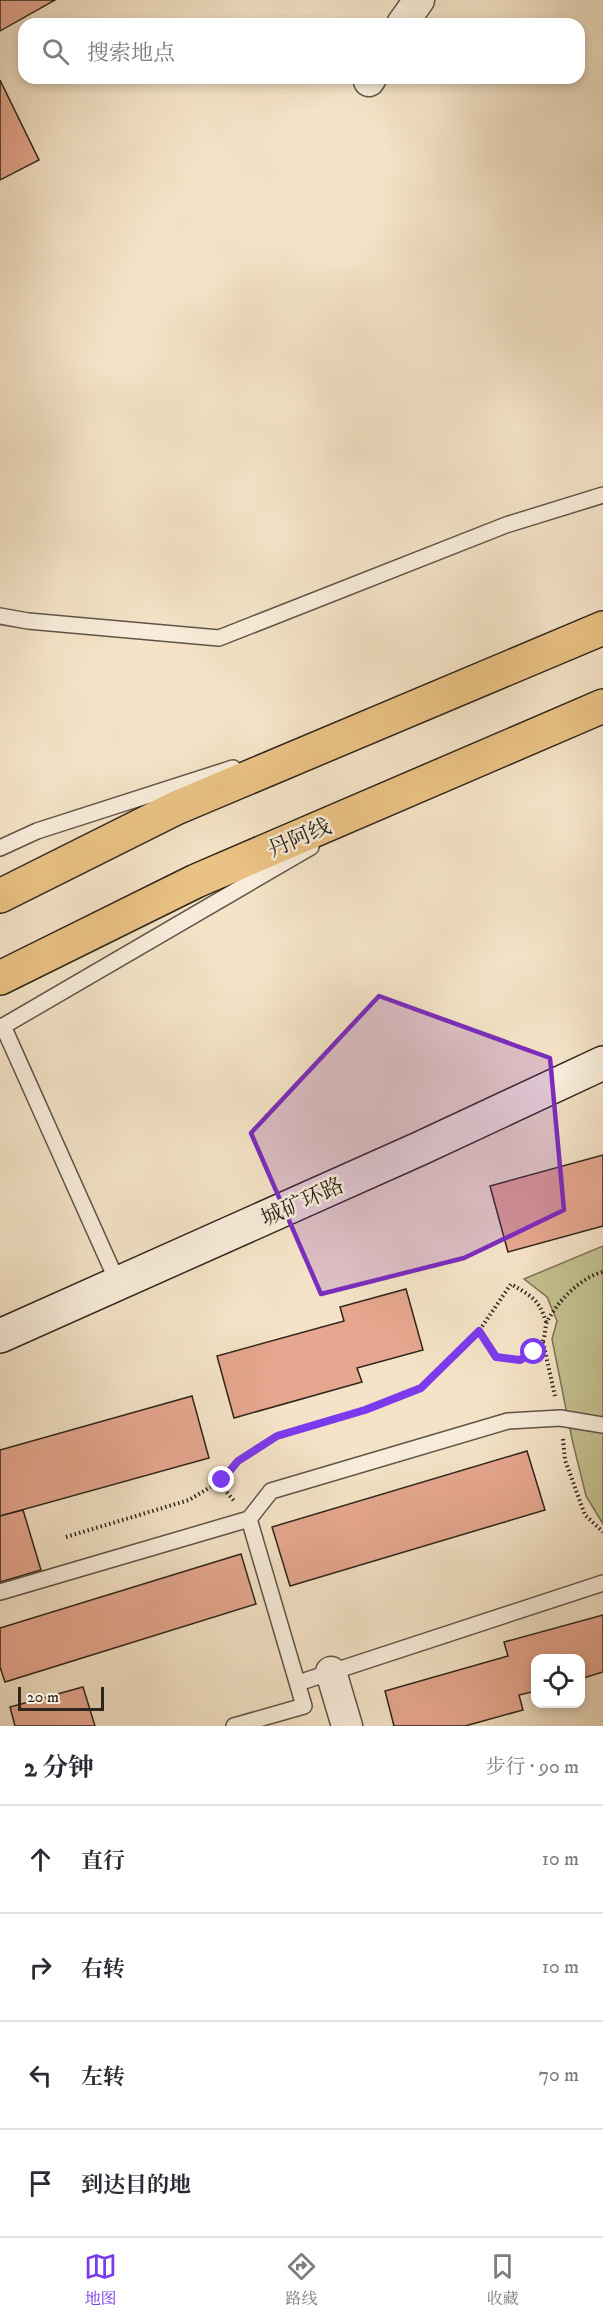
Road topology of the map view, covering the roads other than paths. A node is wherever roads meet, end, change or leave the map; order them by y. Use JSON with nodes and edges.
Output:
{"nodes":[{"id":1,"x":419,"y":0,"type":"edge"},
{"id":2,"x":406,"y":18,"type":"edge"},
{"id":3,"x":603,"y":495,"type":"edge"},
{"id":4,"x":0,"y":616,"type":"edge"},
{"id":5,"x":603,"y":628,"type":"edge"},
{"id":6,"x":603,"y":706,"type":"edge"},
{"id":7,"x":393,"y":717,"type":"junction"},
{"id":8,"x":409,"y":789,"type":"junction"},
{"id":9,"x":0,"y":848,"type":"edge"},
{"id":10,"x":0,"y":897,"type":"edge"},
{"id":11,"x":0,"y":978,"type":"edge"},
{"id":12,"x":2,"y":1027,"type":"edge"},
{"id":13,"x":603,"y":1063,"type":"edge"},
{"id":14,"x":118,"y":1283,"type":"junction"},
{"id":15,"x":0,"y":1335,"type":"edge"},
{"id":16,"x":603,"y":1425,"type":"edge"},
{"id":17,"x":249,"y":1519,"type":"junction"},
{"id":18,"x":603,"y":1583,"type":"edge"},
{"id":19,"x":0,"y":1592,"type":"edge"},
{"id":20,"x":331,"y":1672,"type":"junction"},
{"id":21,"x":298,"y":1683,"type":"junction"},
{"id":22,"x":234,"y":1726,"type":"edge"},
{"id":23,"x":347,"y":1726,"type":"edge"}],
"edges":[{"from":1,"to":2,"type":"street"},
{"from":3,"to":4,"type":"lane"},
{"from":5,"to":7,"type":"highway"},
{"from":6,"to":8,"type":"highway","name":"丹阿线"},
{"from":7,"to":9,"type":"lane"},
{"from":7,"to":10,"type":"highway"},
{"from":8,"to":11,"type":"highway","name":"丹阿线"},
{"from":8,"to":12,"type":"lane"},
{"from":12,"to":14,"type":"lane"},
{"from":13,"to":14,"type":"street","name":"城矿环路"},
{"from":14,"to":15,"type":"street","name":"城矿环路"},
{"from":16,"to":17,"type":"lane"},
{"from":17,"to":19,"type":"lane"},
{"from":17,"to":21,"type":"lane"},
{"from":18,"to":20,"type":"lane"},
{"from":20,"to":21,"type":"lane"},
{"from":20,"to":23,"type":"street"},
{"from":21,"to":22,"type":"lane"}]}
